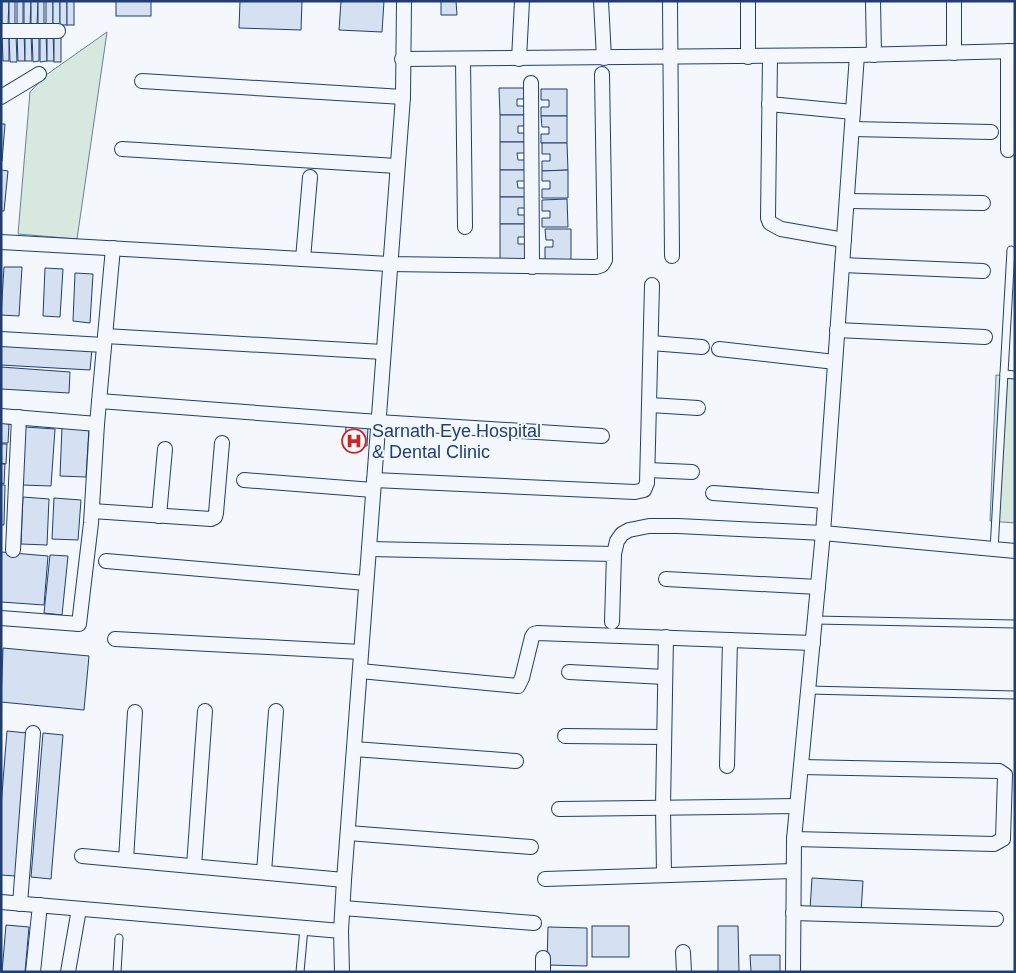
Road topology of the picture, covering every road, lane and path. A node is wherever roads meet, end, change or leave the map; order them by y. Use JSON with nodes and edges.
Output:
{"nodes":[{"id":1,"x":404,"y":1,"type":"edge"},
{"id":2,"x":522,"y":1,"type":"edge"},
{"id":3,"x":601,"y":1,"type":"edge"},
{"id":4,"x":670,"y":1,"type":"edge"},
{"id":5,"x":748,"y":1,"type":"edge"},
{"id":6,"x":873,"y":1,"type":"edge"},
{"id":7,"x":954,"y":1,"type":"edge"},
{"id":8,"x":1,"y":31,"type":"edge"},
{"id":9,"x":58,"y":31,"type":"dead end"},
{"id":10,"x":1012,"y":51,"type":"edge"},
{"id":11,"x":954,"y":53,"type":"junction"},
{"id":12,"x":857,"y":55,"type":"junction"},
{"id":13,"x":874,"y":55,"type":"junction"},
{"id":14,"x":748,"y":56,"type":"junction"},
{"id":15,"x":770,"y":56,"type":"junction"},
{"id":16,"x":670,"y":57,"type":"junction"},
{"id":17,"x":519,"y":58,"type":"junction"},
{"id":18,"x":604,"y":58,"type":"junction"},
{"id":19,"x":402,"y":59,"type":"junction"},
{"id":20,"x":463,"y":59,"type":"junction"},
{"id":21,"x":39,"y":74,"type":"dead end"},
{"id":22,"x":602,"y":74,"type":"dead end"},
{"id":23,"x":142,"y":81,"type":"dead end"},
{"id":24,"x":531,"y":83,"type":"dead end"},
{"id":25,"x":1,"y":97,"type":"edge"},
{"id":26,"x":403,"y":97,"type":"junction"},
{"id":27,"x":770,"y":104,"type":"junction"},
{"id":28,"x":853,"y":112,"type":"junction"},
{"id":29,"x":1011,"y":122,"type":"edge"},
{"id":30,"x":852,"y":129,"type":"junction"},
{"id":31,"x":991,"y":132,"type":"dead end"},
{"id":32,"x":122,"y":149,"type":"dead end"},
{"id":33,"x":1008,"y":150,"type":"dead end"},
{"id":34,"x":397,"y":166,"type":"junction"},
{"id":35,"x":310,"y":177,"type":"dead end"},
{"id":36,"x":847,"y":201,"type":"junction"},
{"id":37,"x":983,"y":203,"type":"dead end"},
{"id":38,"x":465,"y":227,"type":"dead end"},
{"id":39,"x":844,"y":240,"type":"junction"},
{"id":40,"x":1,"y":242,"type":"edge"},
{"id":41,"x":113,"y":248,"type":"junction"},
{"id":42,"x":1011,"y":250,"type":"dead end"},
{"id":43,"x":672,"y":256,"type":"dead end"},
{"id":44,"x":303,"y":259,"type":"junction"},
{"id":45,"x":389,"y":264,"type":"junction"},
{"id":46,"x":842,"y":264,"type":"junction"},
{"id":47,"x":532,"y":267,"type":"junction"},
{"id":48,"x":983,"y":271,"type":"dead end"},
{"id":49,"x":652,"y":285,"type":"dead end"},
{"id":50,"x":837,"y":330,"type":"junction"},
{"id":51,"x":985,"y":337,"type":"dead end"},
{"id":52,"x":1,"y":339,"type":"edge"},
{"id":53,"x":104,"y":340,"type":"junction"},
{"id":54,"x":651,"y":343,"type":"junction"},
{"id":55,"x":702,"y":347,"type":"dead end"},
{"id":56,"x":719,"y":349,"type":"dead end"},
{"id":57,"x":383,"y":352,"type":"junction"},
{"id":58,"x":835,"y":362,"type":"junction"},
{"id":59,"x":1004,"y":374,"type":"junction"},
{"id":60,"x":1015,"y":375,"type":"edge"},
{"id":61,"x":99,"y":400,"type":"junction"},
{"id":62,"x":650,"y":405,"type":"junction"},
{"id":63,"x":698,"y":408,"type":"dead end"},
{"id":64,"x":1,"y":416,"type":"edge"},
{"id":65,"x":20,"y":417,"type":"junction"},
{"id":66,"x":378,"y":422,"type":"junction"},
{"id":67,"x":97,"y":424,"type":"junction"},
{"id":68,"x":602,"y":436,"type":"dead end"},
{"id":69,"x":222,"y":443,"type":"dead end"},
{"id":70,"x":165,"y":449,"type":"dead end"},
{"id":71,"x":648,"y":470,"type":"junction"},
{"id":72,"x":692,"y":472,"type":"dead end"},
{"id":73,"x":244,"y":480,"type":"dead end"},
{"id":74,"x":373,"y":485,"type":"junction"},
{"id":75,"x":713,"y":493,"type":"dead end"},
{"id":76,"x":826,"y":502,"type":"junction"},
{"id":77,"x":92,"y":511,"type":"junction"},
{"id":78,"x":159,"y":516,"type":"junction"},
{"id":79,"x":823,"y":533,"type":"junction"},
{"id":80,"x":369,"y":549,"type":"junction"},
{"id":81,"x":13,"y":550,"type":"dead end"},
{"id":82,"x":994,"y":550,"type":"junction"},
{"id":83,"x":1015,"y":551,"type":"edge"},
{"id":84,"x":614,"y":554,"type":"junction"},
{"id":85,"x":106,"y":561,"type":"dead end"},
{"id":86,"x":666,"y":579,"type":"dead end"},
{"id":87,"x":366,"y":583,"type":"junction"},
{"id":88,"x":818,"y":587,"type":"junction"},
{"id":89,"x":1,"y":618,"type":"edge"},
{"id":90,"x":815,"y":620,"type":"junction"},
{"id":91,"x":612,"y":622,"type":"dead end"},
{"id":92,"x":1015,"y":624,"type":"edge"},
{"id":93,"x":666,"y":637,"type":"junction"},
{"id":94,"x":115,"y":639,"type":"dead end"},
{"id":95,"x":730,"y":640,"type":"junction"},
{"id":96,"x":813,"y":643,"type":"junction"},
{"id":97,"x":361,"y":652,"type":"junction"},
{"id":98,"x":360,"y":671,"type":"junction"},
{"id":99,"x":569,"y":672,"type":"dead end"},
{"id":100,"x":665,"y":677,"type":"junction"},
{"id":101,"x":808,"y":690,"type":"junction"},
{"id":102,"x":1015,"y":695,"type":"edge"},
{"id":103,"x":205,"y":711,"type":"dead end"},
{"id":104,"x":276,"y":711,"type":"dead end"},
{"id":105,"x":135,"y":712,"type":"dead end"},
{"id":106,"x":33,"y":733,"type":"dead end"},
{"id":107,"x":565,"y":736,"type":"dead end"},
{"id":108,"x":664,"y":737,"type":"junction"},
{"id":109,"x":354,"y":749,"type":"junction"},
{"id":110,"x":516,"y":761,"type":"dead end"},
{"id":111,"x":728,"y":766,"type":"dead end"},
{"id":112,"x":801,"y":767,"type":"junction"},
{"id":113,"x":797,"y":806,"type":"junction"},
{"id":114,"x":663,"y":807,"type":"junction"},
{"id":115,"x":559,"y":809,"type":"dead end"},
{"id":116,"x":348,"y":833,"type":"junction"},
{"id":117,"x":794,"y":840,"type":"junction"},
{"id":118,"x":531,"y":847,"type":"dead end"},
{"id":119,"x":82,"y":856,"type":"dead end"},
{"id":120,"x":126,"y":860,"type":"junction"},
{"id":121,"x":194,"y":866,"type":"junction"},
{"id":122,"x":794,"y":871,"type":"junction"},
{"id":123,"x":264,"y":872,"type":"junction"},
{"id":124,"x":664,"y":875,"type":"junction"},
{"id":125,"x":545,"y":879,"type":"dead end"},
{"id":126,"x":344,"y":880,"type":"junction"},
{"id":127,"x":1,"y":902,"type":"edge"},
{"id":128,"x":20,"y":904,"type":"junction"},
{"id":129,"x":40,"y":906,"type":"junction"},
{"id":130,"x":343,"y":908,"type":"junction"},
{"id":131,"x":78,"y":909,"type":"junction"},
{"id":132,"x":793,"y":913,"type":"junction"},
{"id":133,"x":996,"y":919,"type":"dead end"},
{"id":134,"x":534,"y":923,"type":"dead end"},
{"id":135,"x":304,"y":928,"type":"junction"},
{"id":136,"x":341,"y":931,"type":"junction"},
{"id":137,"x":119,"y":938,"type":"dead end"},
{"id":138,"x":683,"y":952,"type":"dead end"},
{"id":139,"x":33,"y":972,"type":"edge"},
{"id":140,"x":68,"y":972,"type":"edge"},
{"id":141,"x":117,"y":972,"type":"edge"},
{"id":142,"x":300,"y":972,"type":"edge"},
{"id":143,"x":342,"y":972,"type":"edge"},
{"id":144,"x":684,"y":972,"type":"edge"},
{"id":145,"x":793,"y":972,"type":"edge"}],
"edges":[{"from":1,"to":19,"type":"street"},
{"from":2,"to":17,"type":"street"},
{"from":3,"to":18,"type":"street"},
{"from":4,"to":16,"type":"street"},
{"from":5,"to":14,"type":"street"},
{"from":6,"to":13,"type":"street"},
{"from":7,"to":11,"type":"street"},
{"from":8,"to":9,"type":"street"},
{"from":10,"to":11,"type":"street"},
{"from":10,"to":29,"type":"street"},
{"from":11,"to":13,"type":"street"},
{"from":12,"to":13,"type":"street"},
{"from":12,"to":15,"type":"street"},
{"from":12,"to":28,"type":"street"},
{"from":14,"to":15,"type":"street"},
{"from":14,"to":16,"type":"street"},
{"from":15,"to":27,"type":"street"},
{"from":16,"to":18,"type":"street"},
{"from":16,"to":43,"type":"street"},
{"from":17,"to":18,"type":"street"},
{"from":17,"to":20,"type":"street"},
{"from":19,"to":20,"type":"street"},
{"from":19,"to":26,"type":"street"},
{"from":20,"to":38,"type":"street"},
{"from":21,"to":25,"type":"street"},
{"from":22,"to":47,"type":"street"},
{"from":23,"to":26,"type":"street"},
{"from":24,"to":47,"type":"street"},
{"from":26,"to":34,"type":"street"},
{"from":27,"to":28,"type":"street"},
{"from":27,"to":39,"type":"street"},
{"from":28,"to":30,"type":"street"},
{"from":29,"to":33,"type":"street"},
{"from":30,"to":31,"type":"street"},
{"from":30,"to":36,"type":"street"},
{"from":32,"to":34,"type":"street"},
{"from":34,"to":45,"type":"street"},
{"from":35,"to":44,"type":"street"},
{"from":36,"to":37,"type":"street"},
{"from":36,"to":39,"type":"street"},
{"from":39,"to":46,"type":"street"},
{"from":40,"to":41,"type":"street"},
{"from":41,"to":44,"type":"street"},
{"from":41,"to":53,"type":"street"},
{"from":42,"to":59,"type":"lane"},
{"from":44,"to":45,"type":"street"},
{"from":45,"to":47,"type":"street"},
{"from":45,"to":57,"type":"street"},
{"from":46,"to":48,"type":"street"},
{"from":46,"to":50,"type":"street"},
{"from":49,"to":54,"type":"street"},
{"from":50,"to":51,"type":"street"},
{"from":50,"to":58,"type":"street"},
{"from":52,"to":53,"type":"street"},
{"from":53,"to":57,"type":"street"},
{"from":53,"to":61,"type":"street"},
{"from":54,"to":55,"type":"street"},
{"from":54,"to":62,"type":"street"},
{"from":56,"to":58,"type":"street"},
{"from":57,"to":66,"type":"street"},
{"from":58,"to":76,"type":"street"},
{"from":59,"to":60,"type":"lane"},
{"from":59,"to":82,"type":"lane"},
{"from":61,"to":66,"type":"street"},
{"from":61,"to":67,"type":"street"},
{"from":62,"to":63,"type":"street"},
{"from":62,"to":71,"type":"street"},
{"from":64,"to":65,"type":"street"},
{"from":65,"to":67,"type":"street"},
{"from":65,"to":81,"type":"street"},
{"from":66,"to":68,"type":"street"},
{"from":66,"to":74,"type":"street"},
{"from":67,"to":77,"type":"street"},
{"from":69,"to":78,"type":"street"},
{"from":70,"to":78,"type":"street"},
{"from":71,"to":72,"type":"street"},
{"from":71,"to":74,"type":"street"},
{"from":73,"to":74,"type":"street"},
{"from":74,"to":80,"type":"street"},
{"from":75,"to":76,"type":"street"},
{"from":76,"to":79,"type":"street"},
{"from":77,"to":78,"type":"street"},
{"from":77,"to":89,"type":"street"},
{"from":79,"to":82,"type":"street"},
{"from":79,"to":84,"type":"street"},
{"from":79,"to":88,"type":"street"},
{"from":80,"to":84,"type":"street"},
{"from":80,"to":87,"type":"street"},
{"from":82,"to":83,"type":"street"},
{"from":84,"to":91,"type":"street"},
{"from":85,"to":87,"type":"street"},
{"from":86,"to":88,"type":"street"},
{"from":87,"to":97,"type":"street"},
{"from":88,"to":90,"type":"street"},
{"from":90,"to":92,"type":"lane"},
{"from":90,"to":96,"type":"street"},
{"from":93,"to":95,"type":"street"},
{"from":93,"to":98,"type":"street"},
{"from":93,"to":100,"type":"street"},
{"from":94,"to":97,"type":"street"},
{"from":95,"to":96,"type":"street"},
{"from":95,"to":111,"type":"street"},
{"from":96,"to":101,"type":"street"},
{"from":97,"to":98,"type":"street"},
{"from":98,"to":109,"type":"street"},
{"from":99,"to":100,"type":"street"},
{"from":100,"to":108,"type":"street"},
{"from":101,"to":102,"type":"lane"},
{"from":101,"to":112,"type":"street"},
{"from":103,"to":121,"type":"street"},
{"from":104,"to":123,"type":"street"},
{"from":105,"to":120,"type":"street"},
{"from":106,"to":128,"type":"street"},
{"from":107,"to":108,"type":"street"},
{"from":108,"to":114,"type":"street"},
{"from":109,"to":110,"type":"street"},
{"from":109,"to":116,"type":"street"},
{"from":112,"to":113,"type":"street"},
{"from":112,"to":117,"type":"street"},
{"from":113,"to":114,"type":"street"},
{"from":113,"to":117,"type":"street"},
{"from":114,"to":115,"type":"street"},
{"from":114,"to":124,"type":"street"},
{"from":116,"to":118,"type":"street"},
{"from":116,"to":126,"type":"street"},
{"from":117,"to":122,"type":"street"},
{"from":119,"to":120,"type":"street"},
{"from":120,"to":121,"type":"street"},
{"from":121,"to":123,"type":"street"},
{"from":122,"to":124,"type":"street"},
{"from":122,"to":132,"type":"street"},
{"from":123,"to":126,"type":"street"},
{"from":124,"to":125,"type":"street"},
{"from":126,"to":130,"type":"street"},
{"from":127,"to":128,"type":"street"},
{"from":128,"to":129,"type":"street"},
{"from":129,"to":131,"type":"street"},
{"from":129,"to":139,"type":"street"},
{"from":130,"to":134,"type":"street"},
{"from":130,"to":136,"type":"street"},
{"from":131,"to":135,"type":"street"},
{"from":131,"to":140,"type":"street"},
{"from":132,"to":133,"type":"street"},
{"from":132,"to":145,"type":"street"},
{"from":135,"to":136,"type":"street"},
{"from":135,"to":142,"type":"lane"},
{"from":136,"to":143,"type":"street"},
{"from":137,"to":141,"type":"lane"},
{"from":138,"to":144,"type":"street"}]}
